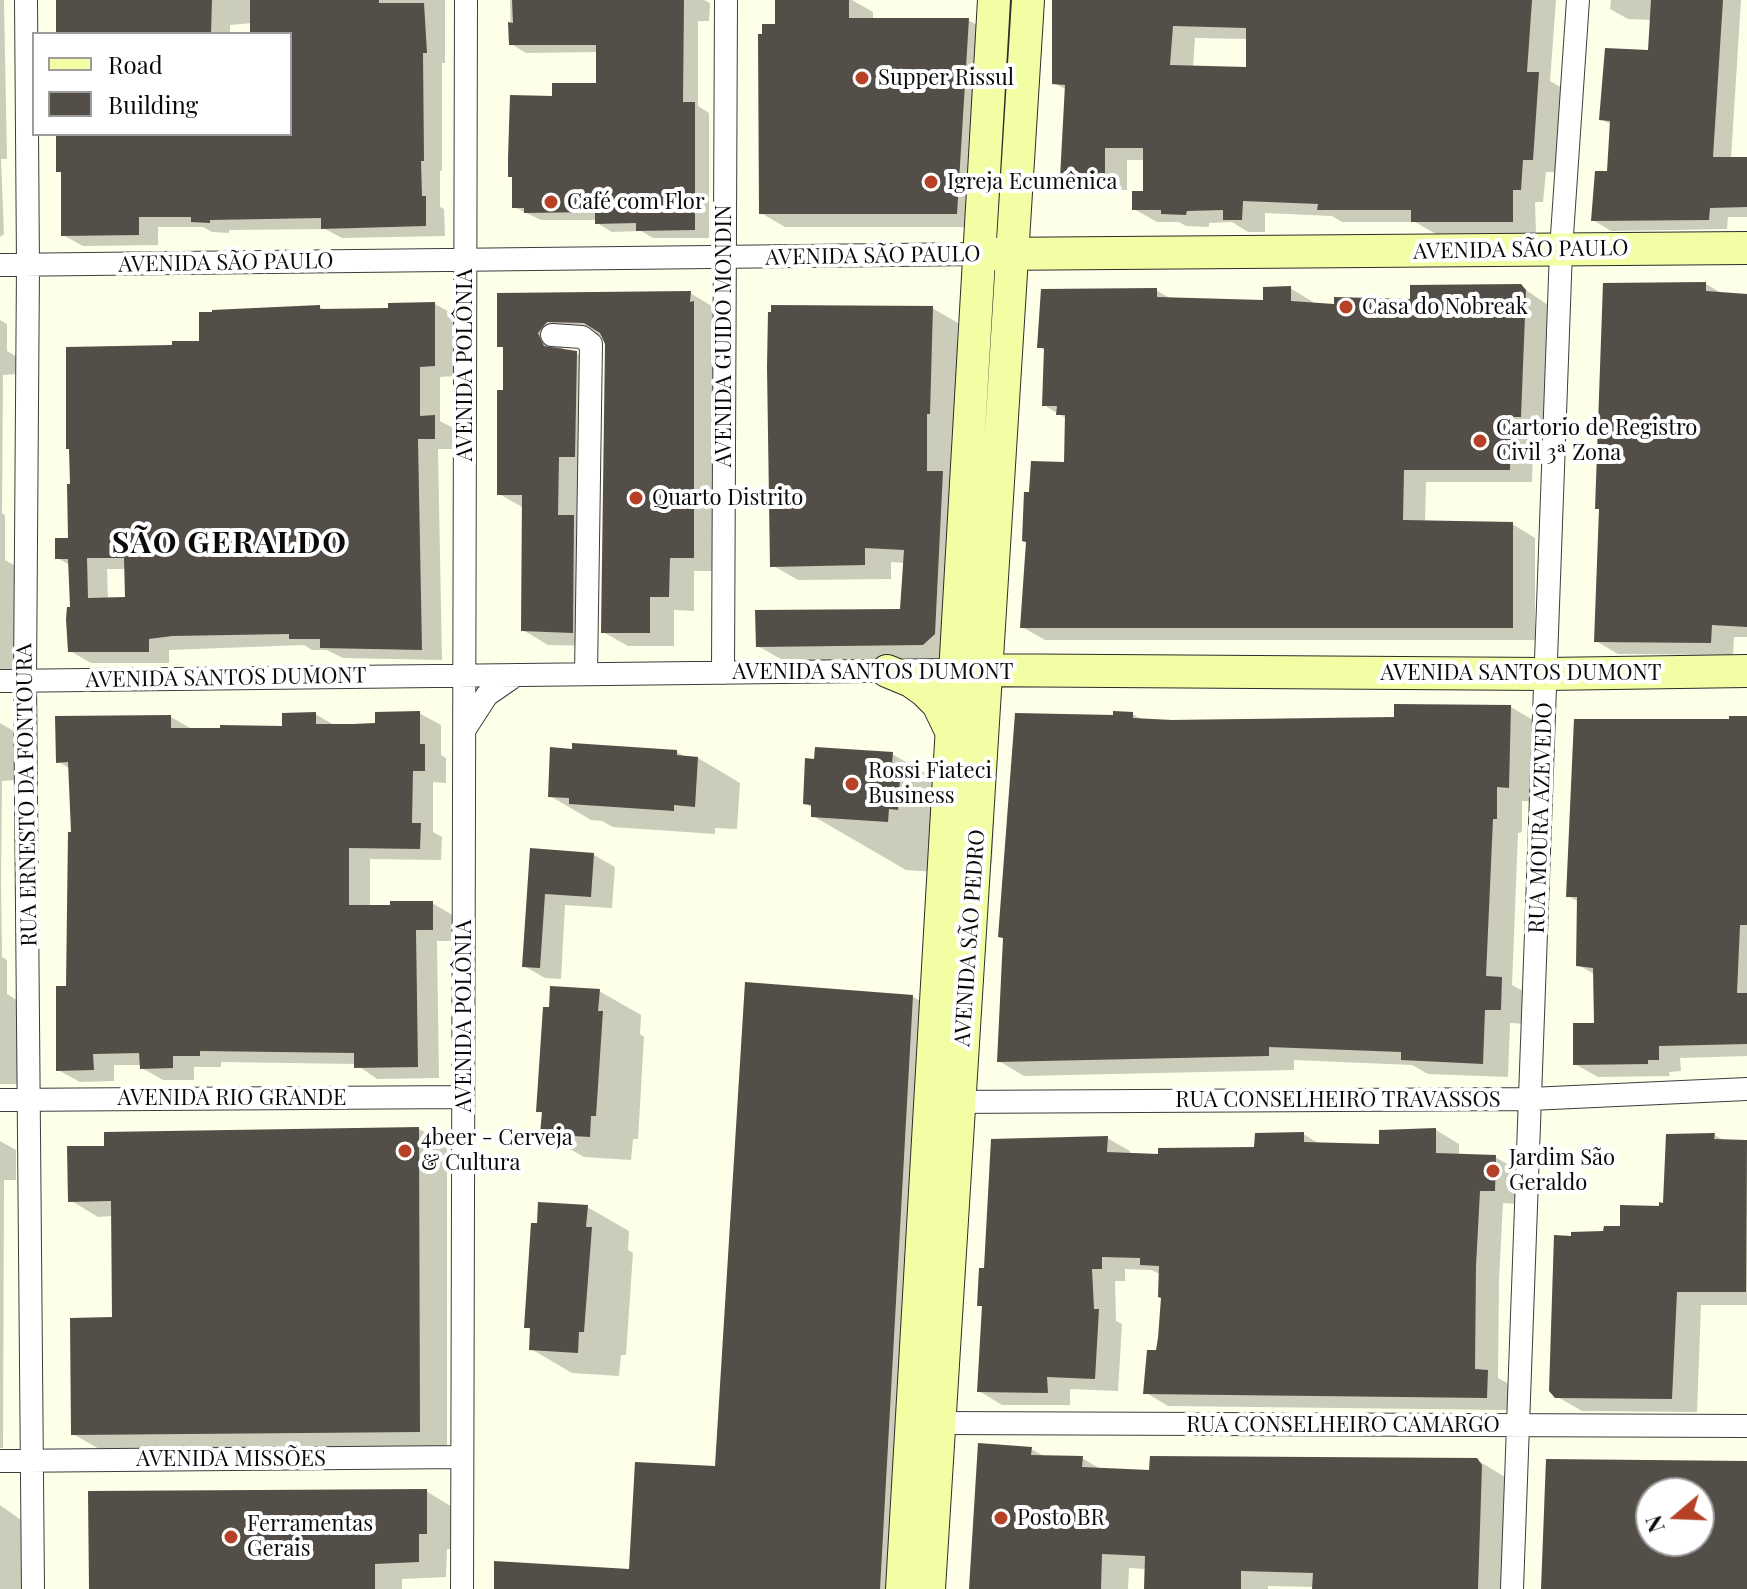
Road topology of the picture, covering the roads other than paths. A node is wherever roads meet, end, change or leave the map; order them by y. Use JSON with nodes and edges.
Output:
{"nodes":[{"id":1,"x":26,"y":0,"type":"edge"},
{"id":2,"x":466,"y":0,"type":"edge"},
{"id":3,"x":726,"y":0,"type":"edge"},
{"id":4,"x":994,"y":0,"type":"edge"},
{"id":5,"x":1028,"y":0,"type":"edge"},
{"id":6,"x":1578,"y":0,"type":"edge"},
{"id":7,"x":1747,"y":248,"type":"edge"},
{"id":8,"x":1561,"y":250,"type":"junction"},
{"id":9,"x":979,"y":254,"type":"junction"},
{"id":10,"x":1012,"y":255,"type":"junction"},
{"id":11,"x":723,"y":257,"type":"junction"},
{"id":12,"x":465,"y":260,"type":"junction"},
{"id":13,"x":0,"y":265,"type":"edge"},
{"id":14,"x":28,"y":265,"type":"junction"},
{"id":15,"x":552,"y":335,"type":"dead end"},
{"id":16,"x":970,"y":670,"type":"junction"},
{"id":17,"x":887,"y":671,"type":"junction"},
{"id":18,"x":1747,"y":671,"type":"edge"},
{"id":19,"x":723,"y":673,"type":"junction"},
{"id":20,"x":586,"y":674,"type":"junction"},
{"id":21,"x":1546,"y":674,"type":"junction"},
{"id":22,"x":516,"y":675,"type":"junction"},
{"id":23,"x":464,"y":676,"type":"junction"},
{"id":24,"x":25,"y":680,"type":"junction"},
{"id":25,"x":0,"y":681,"type":"edge"},
{"id":26,"x":465,"y":731,"type":"junction"},
{"id":27,"x":951,"y":731,"type":"junction"},
{"id":28,"x":1747,"y":1089,"type":"edge"},
{"id":29,"x":463,"y":1097,"type":"junction"},
{"id":30,"x":1530,"y":1099,"type":"junction"},
{"id":31,"x":0,"y":1100,"type":"edge"},
{"id":32,"x":31,"y":1100,"type":"junction"},
{"id":33,"x":944,"y":1102,"type":"junction"},
{"id":34,"x":939,"y":1423,"type":"junction"},
{"id":35,"x":1518,"y":1425,"type":"junction"},
{"id":36,"x":1747,"y":1426,"type":"edge"},
{"id":37,"x":462,"y":1457,"type":"junction"},
{"id":38,"x":33,"y":1460,"type":"junction"},
{"id":39,"x":0,"y":1461,"type":"edge"},
{"id":40,"x":33,"y":1589,"type":"edge"},
{"id":41,"x":462,"y":1589,"type":"edge"},
{"id":42,"x":902,"y":1589,"type":"edge"},
{"id":43,"x":929,"y":1589,"type":"edge"},
{"id":44,"x":1512,"y":1589,"type":"edge"}],
"edges":[{"from":1,"to":14,"type":"street","name":"RUA ERNESTO DA FONTOURA"},
{"from":2,"to":12,"type":"street","name":"AVENIDA POLÔNIA"},
{"from":3,"to":11,"type":"street","name":"AVENIDA GUIDO MONDIN"},
{"from":4,"to":9,"type":"street","name":"AVENIDA SÃO PEDRO"},
{"from":5,"to":10,"type":"street","name":"AVENIDA SÃO PEDRO"},
{"from":6,"to":8,"type":"street","name":"RUA MOURA AZEVEDO"},
{"from":7,"to":8,"type":"street","name":"AVENIDA SÃO PAULO"},
{"from":8,"to":10,"type":"street","name":"AVENIDA SÃO PAULO"},
{"from":8,"to":21,"type":"street","name":"RUA MOURA AZEVEDO"},
{"from":9,"to":10,"type":"street","name":"AVENIDA SÃO PAULO"},
{"from":9,"to":11,"type":"street","name":"AVENIDA SÃO PAULO"},
{"from":9,"to":16,"type":"street","name":"AVENIDA SÃO PEDRO"},
{"from":10,"to":16,"type":"street","name":"AVENIDA SÃO PEDRO"},
{"from":11,"to":12,"type":"street","name":"AVENIDA SÃO PAULO"},
{"from":11,"to":19,"type":"street","name":"AVENIDA GUIDO MONDIN"},
{"from":12,"to":14,"type":"street","name":"AVENIDA SÃO PAULO"},
{"from":12,"to":23,"type":"street","name":"AVENIDA POLÔNIA"},
{"from":13,"to":14,"type":"street","name":"AVENIDA SÃO PAULO"},
{"from":14,"to":24,"type":"street","name":"RUA ERNESTO DA FONTOURA"},
{"from":15,"to":20,"type":"street"},
{"from":16,"to":17,"type":"street","name":"AVENIDA SANTOS DUMONT"},
{"from":16,"to":21,"type":"street","name":"AVENIDA SANTOS DUMONT"},
{"from":16,"to":27,"type":"street","name":"AVENIDA SÃO PEDRO"},
{"from":16,"to":33,"type":"street","name":"AVENIDA SÃO PEDRO"},
{"from":17,"to":19,"type":"street","name":"AVENIDA SANTOS DUMONT"},
{"from":17,"to":27,"type":"street"},
{"from":18,"to":21,"type":"street","name":"AVENIDA SANTOS DUMONT"},
{"from":19,"to":20,"type":"street","name":"AVENIDA SANTOS DUMONT"},
{"from":20,"to":22,"type":"street","name":"AVENIDA SANTOS DUMONT"},
{"from":21,"to":30,"type":"street","name":"RUA MOURA AZEVEDO"},
{"from":22,"to":23,"type":"street","name":"AVENIDA SANTOS DUMONT"},
{"from":22,"to":26,"type":"street"},
{"from":23,"to":24,"type":"street","name":"AVENIDA SANTOS DUMONT"},
{"from":23,"to":26,"type":"street","name":"AVENIDA POLÔNIA"},
{"from":24,"to":25,"type":"street","name":"AVENIDA SANTOS DUMONT"},
{"from":24,"to":32,"type":"street","name":"RUA ERNESTO DA FONTOURA"},
{"from":26,"to":29,"type":"street","name":"AVENIDA POLÔNIA"},
{"from":27,"to":33,"type":"street","name":"AVENIDA SÃO PEDRO"},
{"from":28,"to":30,"type":"street","name":"RUA CONSELHEIRO TRAVASSOS"},
{"from":29,"to":32,"type":"street","name":"AVENIDA RIO GRANDE"},
{"from":29,"to":37,"type":"street","name":"AVENIDA POLÔNIA"},
{"from":30,"to":33,"type":"street","name":"RUA CONSELHEIRO TRAVASSOS"},
{"from":30,"to":35,"type":"street","name":"RUA MOURA AZEVEDO"},
{"from":31,"to":32,"type":"street","name":"AVENIDA RIO GRANDE"},
{"from":32,"to":38,"type":"street","name":"RUA ERNESTO DA FONTOURA"},
{"from":33,"to":34,"type":"street","name":"AVENIDA SÃO PEDRO"},
{"from":33,"to":42,"type":"street","name":"AVENIDA SÃO PEDRO"},
{"from":34,"to":35,"type":"street","name":"RUA CONSELHEIRO CAMARGO"},
{"from":34,"to":43,"type":"street","name":"AVENIDA SÃO PEDRO"},
{"from":35,"to":36,"type":"street","name":"RUA CONSELHEIRO CAMARGO"},
{"from":35,"to":44,"type":"street","name":"RUA MOURA AZEVEDO"},
{"from":37,"to":38,"type":"street","name":"AVENIDA MISSÕES"},
{"from":37,"to":41,"type":"street","name":"AVENIDA POLÔNIA"},
{"from":38,"to":39,"type":"street","name":"AVENIDA MISSÕES"},
{"from":38,"to":40,"type":"street","name":"RUA ERNESTO DA FONTOURA"}]}
